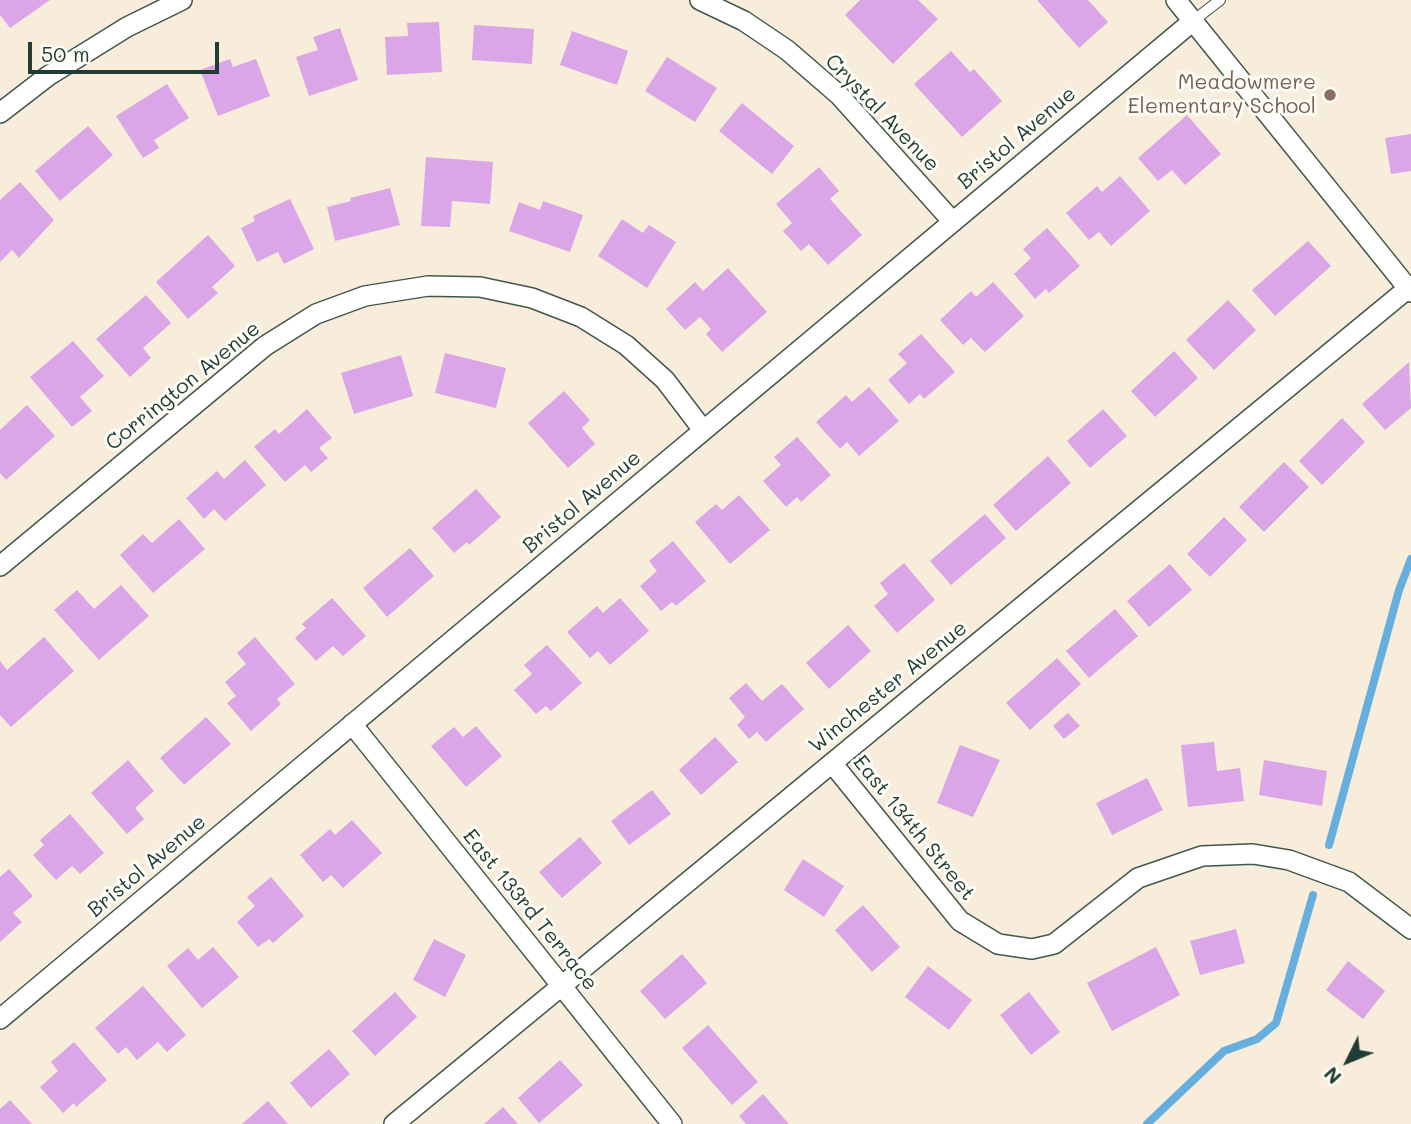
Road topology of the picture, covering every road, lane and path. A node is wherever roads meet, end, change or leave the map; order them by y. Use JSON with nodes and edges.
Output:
{"nodes":[{"id":1,"x":182,"y":0,"type":"edge"},
{"id":2,"x":700,"y":0,"type":"edge"},
{"id":3,"x":1175,"y":0,"type":"edge"},
{"id":4,"x":1220,"y":0,"type":"edge"},
{"id":5,"x":1193,"y":21,"type":"junction"},
{"id":6,"x":0,"y":113,"type":"edge"},
{"id":7,"x":953,"y":222,"type":"junction"},
{"id":8,"x":1410,"y":289,"type":"edge"},
{"id":9,"x":703,"y":430,"type":"junction"},
{"id":10,"x":0,"y":566,"type":"edge"},
{"id":11,"x":352,"y":724,"type":"junction"},
{"id":12,"x":832,"y":763,"type":"junction"},
{"id":13,"x":1411,"y":929,"type":"edge"},
{"id":14,"x":562,"y":986,"type":"junction"},
{"id":15,"x":0,"y":1018,"type":"edge"},
{"id":16,"x":394,"y":1124,"type":"edge"},
{"id":17,"x":672,"y":1124,"type":"edge"}],
"edges":[{"from":1,"to":6,"type":"street"},
{"from":2,"to":7,"type":"street","name":"Crystal Avenue"},
{"from":3,"to":5,"type":"street"},
{"from":4,"to":5,"type":"lane"},
{"from":5,"to":7,"type":"street","name":"Bristol Avenue"},
{"from":5,"to":8,"type":"street"},
{"from":7,"to":9,"type":"street","name":"Bristol Avenue"},
{"from":8,"to":12,"type":"street","name":"Winchester Avenue"},
{"from":9,"to":10,"type":"street","name":"Corrington Avenue"},
{"from":9,"to":11,"type":"street","name":"Bristol Avenue"},
{"from":11,"to":14,"type":"street","name":"East 133rd Terrace"},
{"from":11,"to":15,"type":"street","name":"Bristol Avenue"},
{"from":12,"to":13,"type":"street","name":"East 134th Street"},
{"from":12,"to":14,"type":"street","name":"Winchester Avenue"},
{"from":14,"to":16,"type":"street","name":"Winchester Avenue"},
{"from":14,"to":17,"type":"street","name":"East 133rd Terrace"}]}
